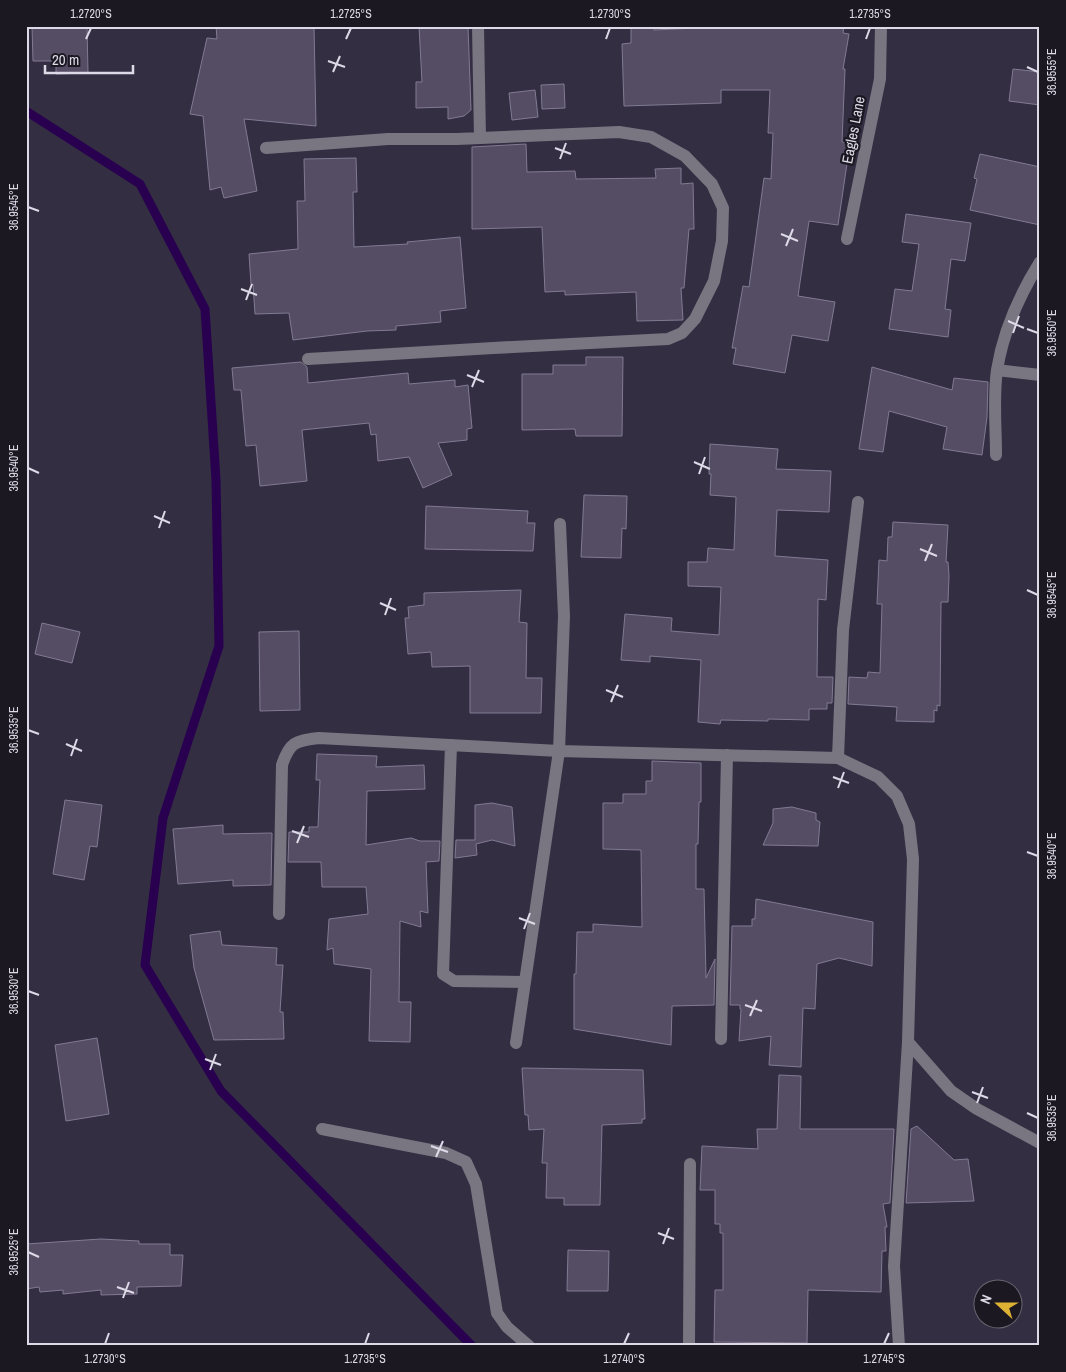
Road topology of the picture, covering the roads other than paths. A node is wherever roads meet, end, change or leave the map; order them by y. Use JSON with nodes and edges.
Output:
{"nodes":[{"id":1,"x":478,"y":26,"type":"edge"},
{"id":2,"x":881,"y":26,"type":"edge"},
{"id":3,"x":480,"y":138,"type":"junction"},
{"id":4,"x":266,"y":148,"type":"dead end"},
{"id":5,"x":848,"y":240,"type":"dead end"},
{"id":6,"x":1040,"y":262,"type":"edge"},
{"id":7,"x":308,"y":359,"type":"dead end"},
{"id":8,"x":998,"y":370,"type":"junction"},
{"id":9,"x":1040,"y":375,"type":"edge"},
{"id":10,"x":996,"y":455,"type":"dead end"},
{"id":11,"x":858,"y":502,"type":"dead end"},
{"id":12,"x":560,"y":524,"type":"dead end"},
{"id":13,"x":451,"y":745,"type":"junction"},
{"id":14,"x":559,"y":751,"type":"junction"},
{"id":15,"x":727,"y":755,"type":"junction"},
{"id":16,"x":838,"y":758,"type":"junction"},
{"id":17,"x":279,"y":914,"type":"dead end"},
{"id":18,"x":524,"y":982,"type":"junction"},
{"id":19,"x":721,"y":1039,"type":"dead end"},
{"id":20,"x":908,"y":1042,"type":"junction"},
{"id":21,"x":516,"y":1043,"type":"dead end"},
{"id":22,"x":322,"y":1129,"type":"dead end"},
{"id":23,"x":1040,"y":1142,"type":"edge"},
{"id":24,"x":690,"y":1164,"type":"dead end"},
{"id":25,"x":529,"y":1346,"type":"edge"},
{"id":26,"x":689,"y":1346,"type":"edge"},
{"id":27,"x":898,"y":1346,"type":"edge"}],
"edges":[{"from":1,"to":3,"type":"street"},
{"from":2,"to":5,"type":"street","name":"Eagles Lane"},
{"from":3,"to":4,"type":"street"},
{"from":3,"to":7,"type":"street"},
{"from":6,"to":8,"type":"street"},
{"from":8,"to":9,"type":"street"},
{"from":8,"to":10,"type":"street"},
{"from":11,"to":16,"type":"street"},
{"from":12,"to":14,"type":"street"},
{"from":13,"to":14,"type":"street"},
{"from":13,"to":17,"type":"street"},
{"from":13,"to":18,"type":"street"},
{"from":14,"to":15,"type":"street"},
{"from":14,"to":18,"type":"street"},
{"from":15,"to":16,"type":"street"},
{"from":15,"to":19,"type":"street"},
{"from":16,"to":20,"type":"street"},
{"from":18,"to":21,"type":"street"},
{"from":20,"to":23,"type":"street"},
{"from":20,"to":27,"type":"street"},
{"from":22,"to":25,"type":"street"},
{"from":24,"to":26,"type":"street"}]}
